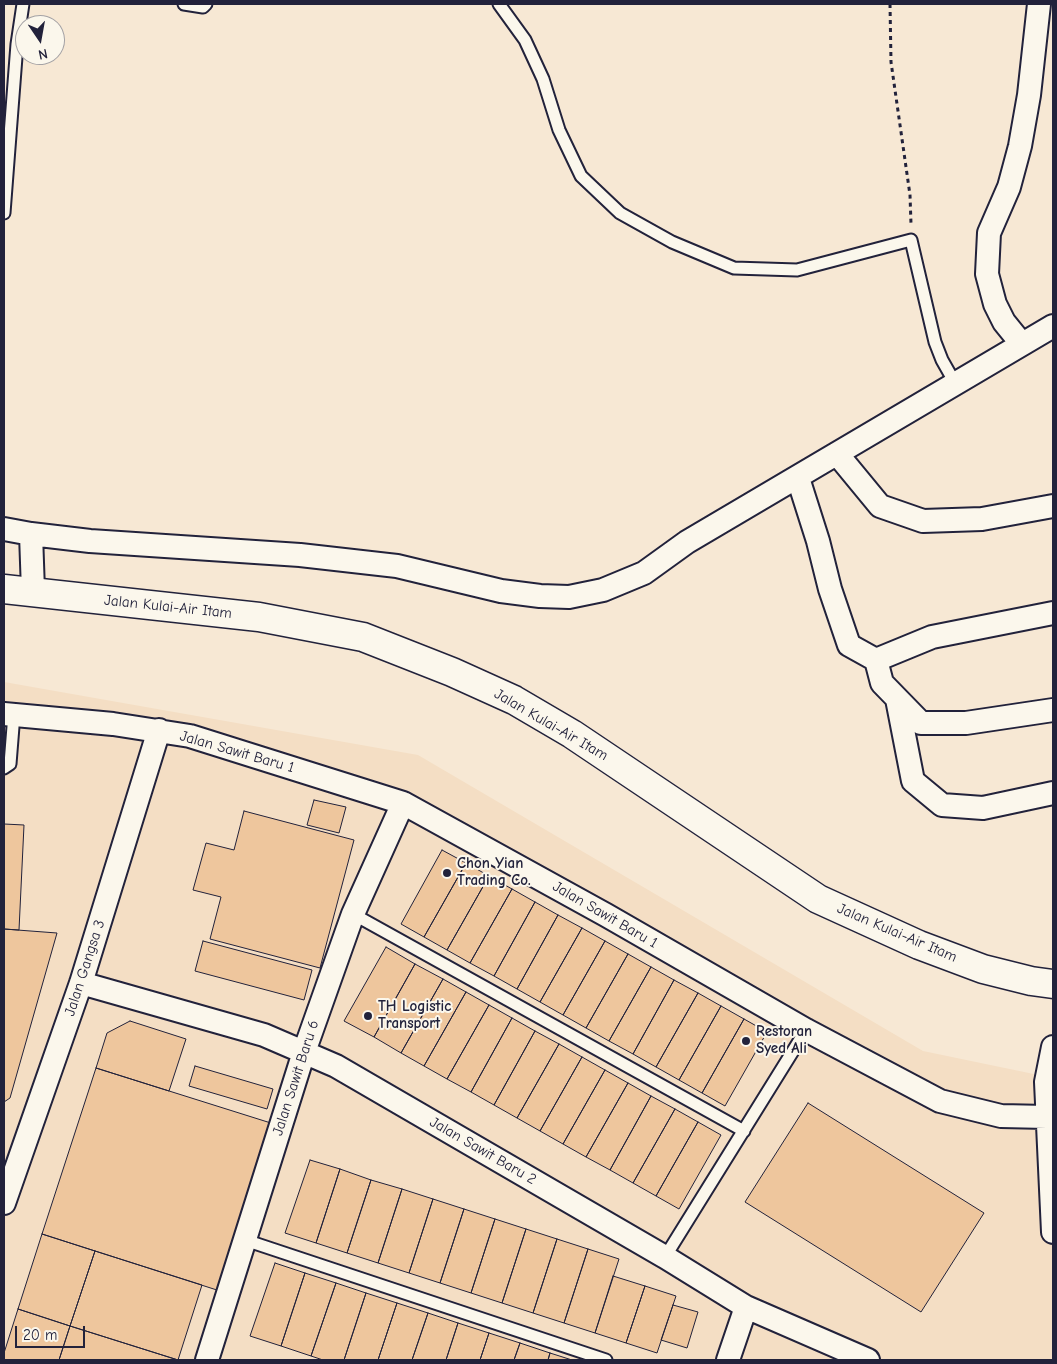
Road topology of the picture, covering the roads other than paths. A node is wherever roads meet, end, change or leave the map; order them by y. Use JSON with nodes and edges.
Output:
{"nodes":[{"id":1,"x":24,"y":4,"type":"edge"},
{"id":2,"x":184,"y":4,"type":"edge"},
{"id":3,"x":206,"y":4,"type":"edge"},
{"id":4,"x":499,"y":4,"type":"edge"},
{"id":5,"x":1039,"y":4,"type":"edge"},
{"id":6,"x":4,"y":213,"type":"edge"},
{"id":7,"x":1053,"y":326,"type":"edge"},
{"id":8,"x":1020,"y":343,"type":"junction"},
{"id":9,"x":955,"y":383,"type":"junction"},
{"id":10,"x":838,"y":454,"type":"junction"},
{"id":11,"x":798,"y":478,"type":"junction"},
{"id":12,"x":1053,"y":506,"type":"edge"},
{"id":13,"x":4,"y":529,"type":"edge"},
{"id":14,"x":31,"y":534,"type":"junction"},
{"id":15,"x":4,"y":590,"type":"edge"},
{"id":16,"x":33,"y":591,"type":"junction"},
{"id":17,"x":1053,"y":613,"type":"edge"},
{"id":18,"x":876,"y":660,"type":"junction"},
{"id":19,"x":896,"y":698,"type":"junction"},
{"id":20,"x":1053,"y":710,"type":"edge"},
{"id":21,"x":9,"y":714,"type":"edge"},
{"id":22,"x":159,"y":730,"type":"junction"},
{"id":23,"x":4,"y":768,"type":"edge"},
{"id":24,"x":1053,"y":793,"type":"edge"},
{"id":25,"x":403,"y":803,"type":"junction"},
{"id":26,"x":353,"y":914,"type":"junction"},
{"id":27,"x":81,"y":983,"type":"junction"},
{"id":28,"x":1053,"y":984,"type":"edge"},
{"id":29,"x":806,"y":1030,"type":"junction"},
{"id":30,"x":1053,"y":1047,"type":"edge"},
{"id":31,"x":304,"y":1052,"type":"junction"},
{"id":32,"x":1047,"y":1117,"type":"junction"},
{"id":33,"x":744,"y":1131,"type":"junction"},
{"id":34,"x":12,"y":1152,"type":"edge"},
{"id":35,"x":4,"y":1203,"type":"edge"},
{"id":36,"x":1053,"y":1232,"type":"edge"},
{"id":37,"x":244,"y":1240,"type":"junction"},
{"id":38,"x":665,"y":1257,"type":"junction"},
{"id":39,"x":746,"y":1307,"type":"junction"},
{"id":40,"x":207,"y":1360,"type":"edge"},
{"id":41,"x":606,"y":1360,"type":"edge"},
{"id":42,"x":728,"y":1360,"type":"edge"},
{"id":43,"x":868,"y":1360,"type":"edge"}],
"edges":[{"from":1,"to":6,"type":"lane"},
{"from":2,"to":3,"type":"lane"},
{"from":4,"to":9,"type":"lane"},
{"from":5,"to":8,"type":"street"},
{"from":7,"to":8,"type":"street"},
{"from":8,"to":9,"type":"street"},
{"from":9,"to":10,"type":"street"},
{"from":10,"to":11,"type":"street"},
{"from":10,"to":12,"type":"street"},
{"from":11,"to":14,"type":"street"},
{"from":11,"to":18,"type":"street"},
{"from":13,"to":14,"type":"street"},
{"from":14,"to":16,"type":"street"},
{"from":15,"to":16,"type":"highway","name":"Jalan Kulai-Air Itam"},
{"from":16,"to":28,"type":"highway","name":"Jalan Kulai-Air Itam"},
{"from":17,"to":18,"type":"street"},
{"from":18,"to":19,"type":"street"},
{"from":19,"to":20,"type":"street"},
{"from":19,"to":24,"type":"street"},
{"from":21,"to":22,"type":"street","name":"Jalan Sawit Baru 1"},
{"from":21,"to":23,"type":"lane"},
{"from":22,"to":25,"type":"street","name":"Jalan Sawit Baru 1"},
{"from":22,"to":27,"type":"street","name":"Jalan Gangsa 3"},
{"from":25,"to":26,"type":"street","name":"Jalan Sawit Baru 6"},
{"from":25,"to":29,"type":"street","name":"Jalan Sawit Baru 1"},
{"from":26,"to":31,"type":"street","name":"Jalan Sawit Baru 6"},
{"from":26,"to":33,"type":"lane"},
{"from":27,"to":31,"type":"street","name":"Jalan Sawit Baru 2"},
{"from":27,"to":34,"type":"street","name":"Jalan Gangsa 3"},
{"from":29,"to":32,"type":"street","name":"Jalan Sawit Baru 1"},
{"from":29,"to":33,"type":"lane"},
{"from":30,"to":32,"type":"street"},
{"from":31,"to":37,"type":"street","name":"Jalan Sawit Baru 6"},
{"from":31,"to":38,"type":"street","name":"Jalan Sawit Baru 2"},
{"from":32,"to":36,"type":"street"},
{"from":33,"to":38,"type":"lane"},
{"from":34,"to":35,"type":"street","name":"Jalan Gangsa 3"},
{"from":37,"to":40,"type":"street","name":"Jalan Sawit Baru 6"},
{"from":37,"to":41,"type":"lane"},
{"from":38,"to":39,"type":"street","name":"Jalan Sawit Baru 2"},
{"from":39,"to":42,"type":"street"},
{"from":39,"to":43,"type":"street","name":"Jalan Sawit Baru 2"}]}
